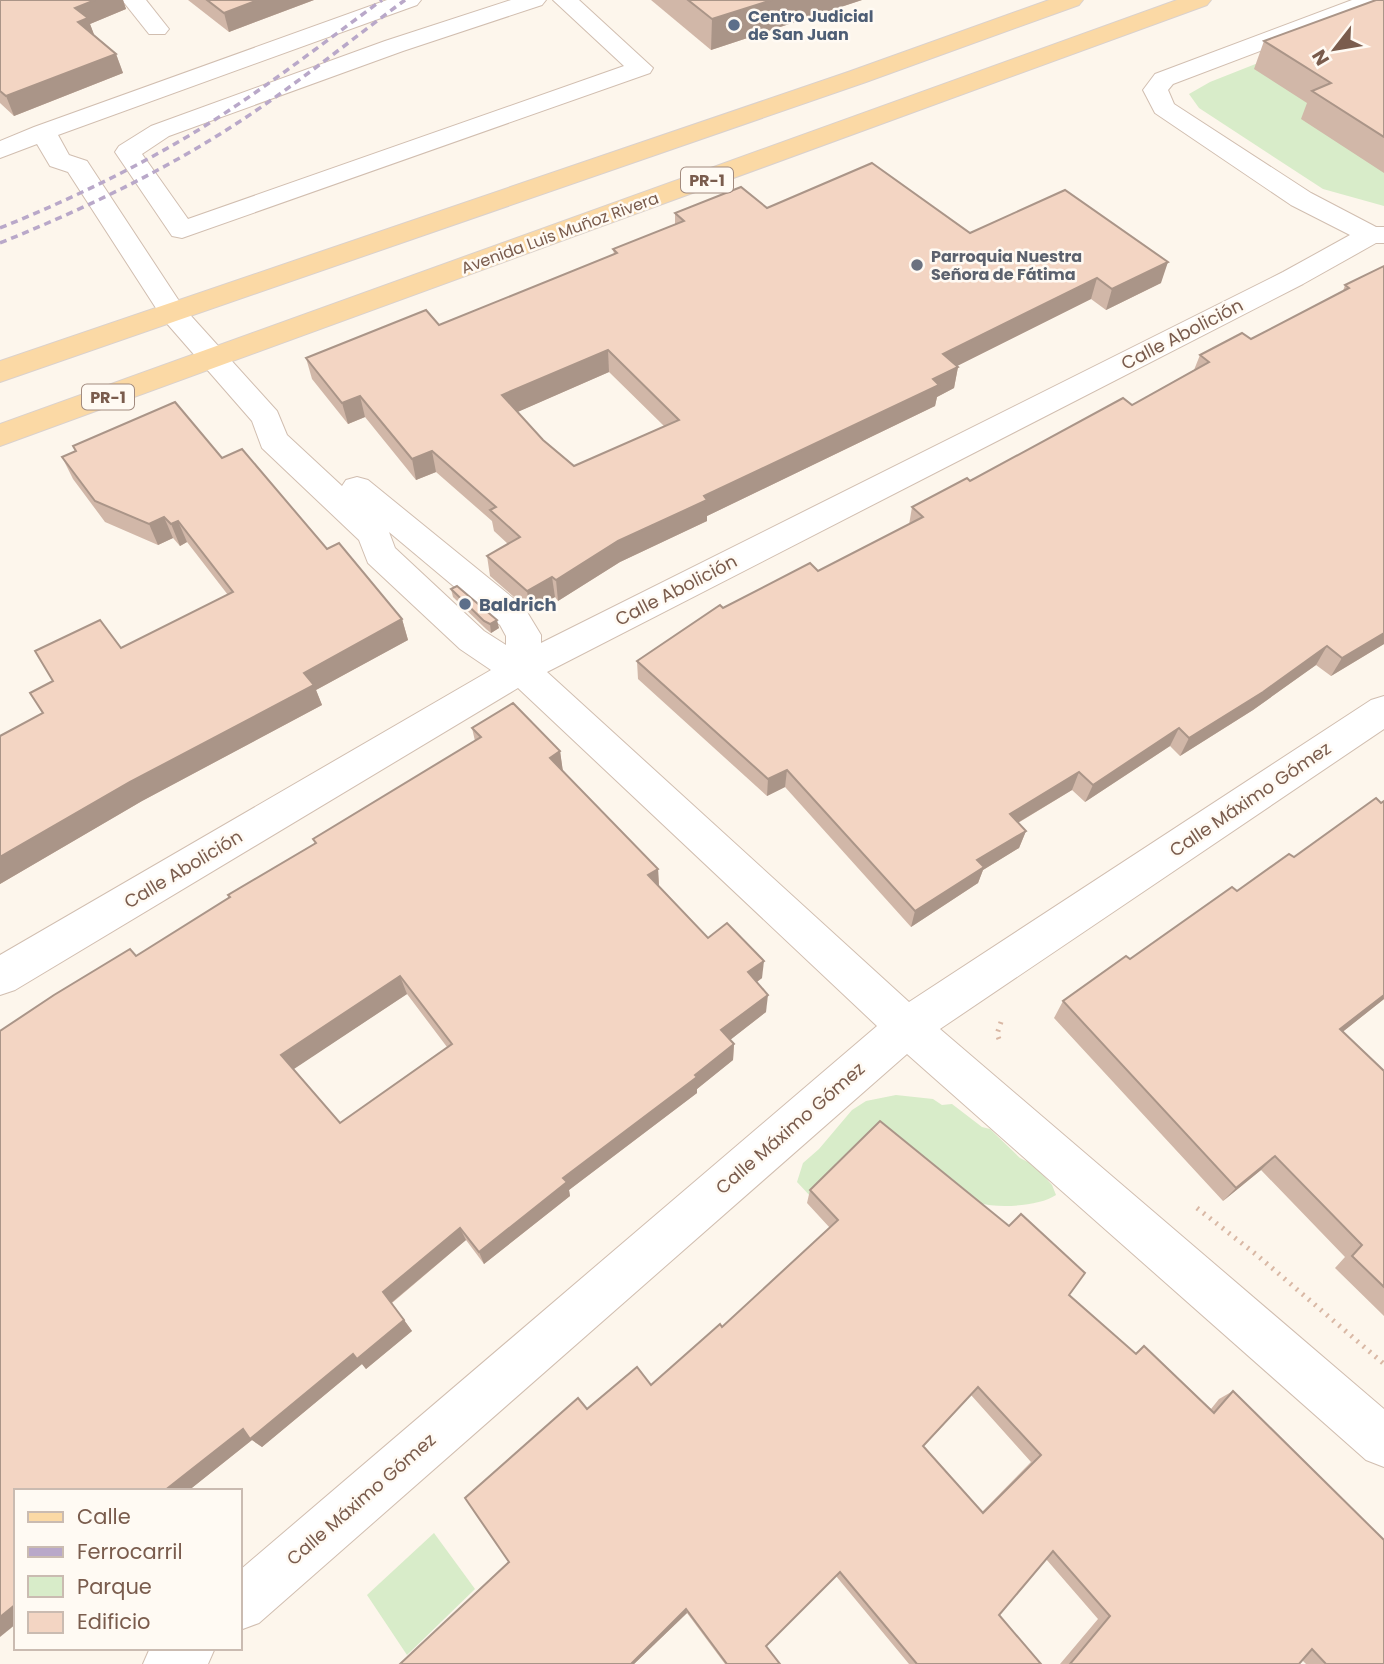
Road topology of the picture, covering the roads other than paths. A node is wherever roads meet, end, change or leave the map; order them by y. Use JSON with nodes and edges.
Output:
{"nodes":[{"id":1,"x":134,"y":0,"type":"edge"},
{"id":2,"x":410,"y":0,"type":"edge"},
{"id":3,"x":534,"y":0,"type":"edge"},
{"id":4,"x":565,"y":0,"type":"edge"},
{"id":5,"x":1071,"y":0,"type":"edge"},
{"id":6,"x":1199,"y":0,"type":"edge"},
{"id":7,"x":1373,"y":0,"type":"edge"},
{"id":8,"x":157,"y":29,"type":"dead end"},
{"id":9,"x":67,"y":123,"type":"junction"},
{"id":10,"x":43,"y":132,"type":"junction"},
{"id":11,"x":0,"y":150,"type":"edge"},
{"id":12,"x":78,"y":167,"type":"junction"},
{"id":13,"x":1378,"y":235,"type":"edge"},
{"id":14,"x":173,"y":313,"type":"junction"},
{"id":15,"x":215,"y":359,"type":"junction"},
{"id":16,"x":0,"y":372,"type":"edge"},
{"id":17,"x":0,"y":435,"type":"edge"},
{"id":18,"x":521,"y":668,"type":"junction"},
{"id":19,"x":1384,"y":710,"type":"edge"},
{"id":20,"x":0,"y":977,"type":"edge"},
{"id":21,"x":907,"y":1027,"type":"junction"},
{"id":22,"x":1384,"y":1442,"type":"edge"},
{"id":23,"x":242,"y":1602,"type":"edge"},
{"id":24,"x":186,"y":1650,"type":"edge"},
{"id":25,"x":170,"y":1664,"type":"edge"}],
"edges":[{"from":1,"to":8,"type":"street"},
{"from":2,"to":9,"type":"street"},
{"from":3,"to":4,"type":"street"},
{"from":5,"to":14,"type":"main road"},
{"from":6,"to":15,"type":"main road","name":"Avenida Luis Muñoz Rivera","number":"PR-1"},
{"from":7,"to":13,"type":"street"},
{"from":9,"to":10,"type":"street"},
{"from":9,"to":12,"type":"street"},
{"from":10,"to":11,"type":"street"},
{"from":10,"to":12,"type":"street"},
{"from":12,"to":14,"type":"street"},
{"from":13,"to":18,"type":"street","name":"Calle Abolición"},
{"from":14,"to":15,"type":"street"},
{"from":14,"to":16,"type":"main road"},
{"from":15,"to":17,"type":"main road","name":"Avenida Luis Muñoz Rivera","number":"PR-1"},
{"from":15,"to":18,"type":"street"},
{"from":18,"to":20,"type":"street","name":"Calle Abolición"},
{"from":18,"to":21,"type":"street"},
{"from":19,"to":21,"type":"street","name":"Calle Máximo Gómez"},
{"from":21,"to":22,"type":"street"},
{"from":21,"to":23,"type":"street","name":"Calle Máximo Gómez"},
{"from":24,"to":25,"type":"street"}]}
